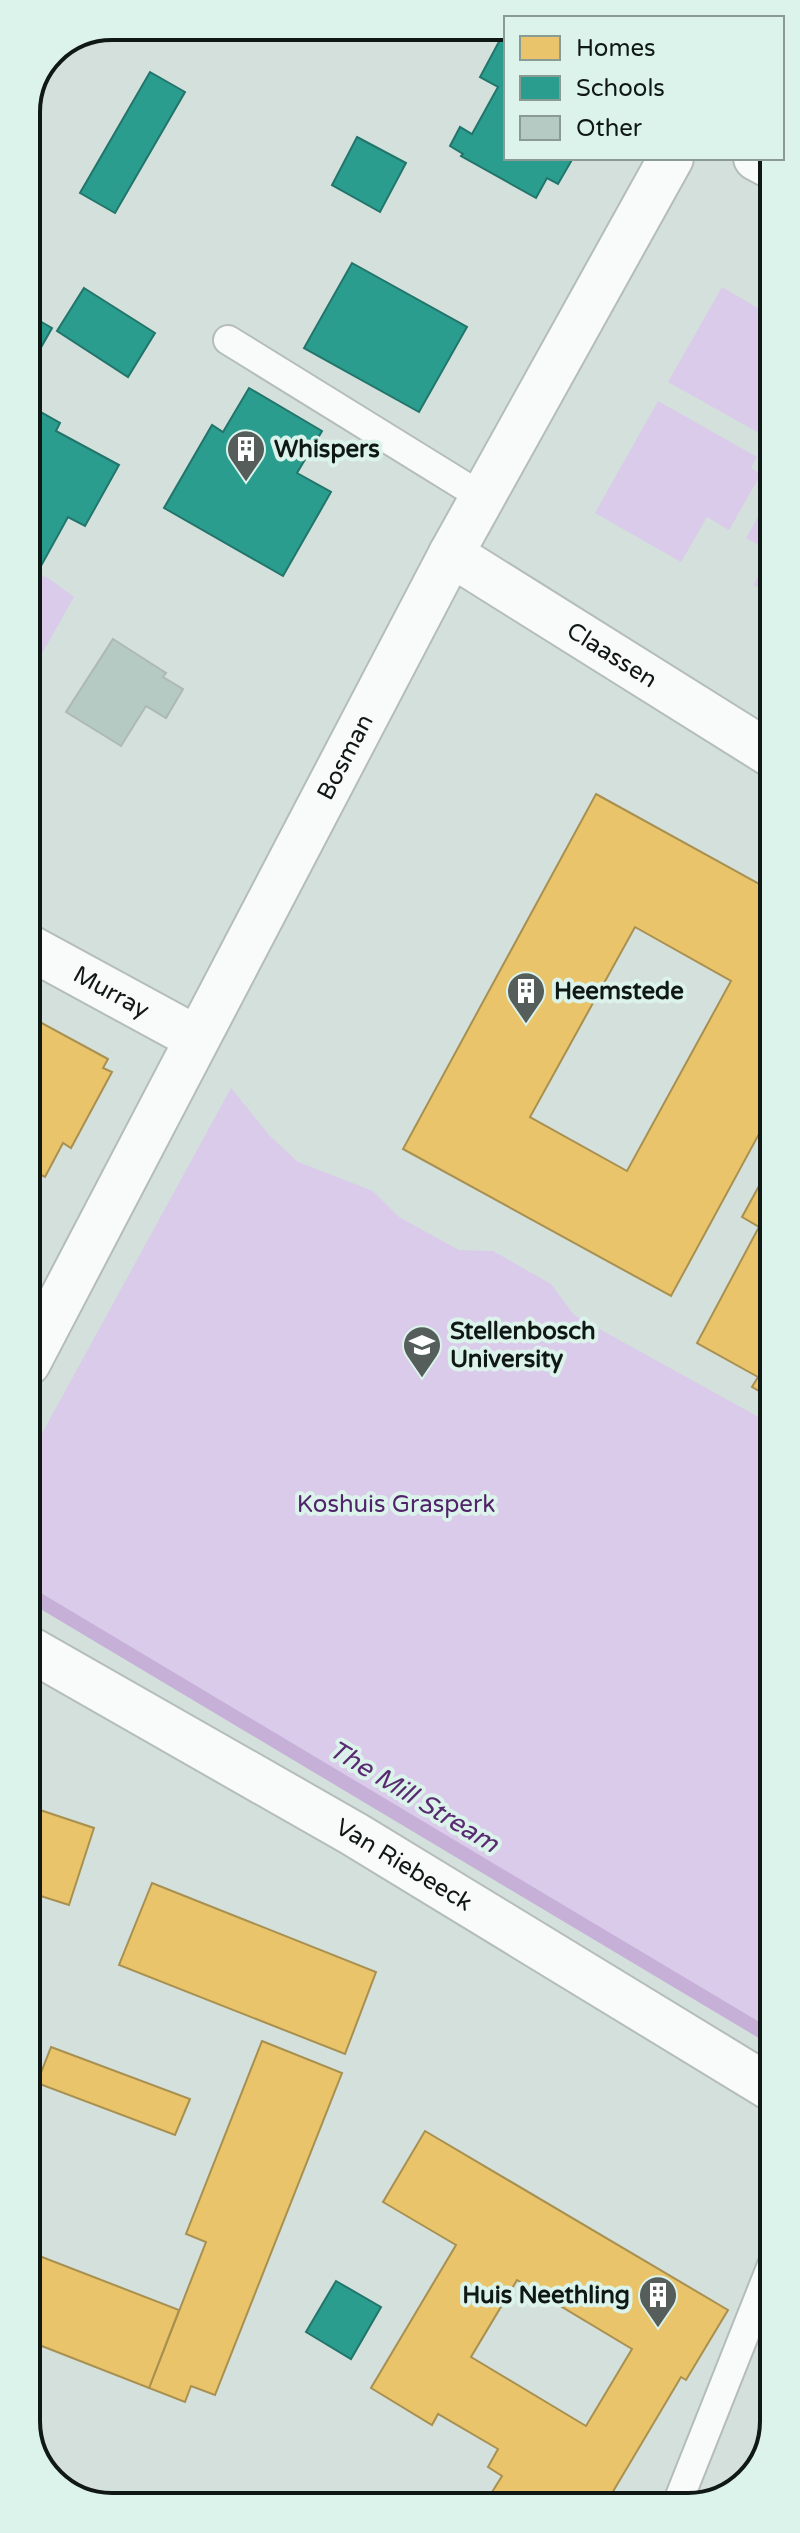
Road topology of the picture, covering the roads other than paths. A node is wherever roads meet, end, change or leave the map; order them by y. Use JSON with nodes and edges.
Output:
{"nodes":[{"id":1,"x":670,"y":160,"type":"edge"},
{"id":2,"x":228,"y":340,"type":"dead end"},
{"id":3,"x":482,"y":497,"type":"junction"},
{"id":4,"x":451,"y":554,"type":"junction"},
{"id":5,"x":760,"y":747,"type":"edge"},
{"id":6,"x":40,"y":953,"type":"edge"},
{"id":7,"x":196,"y":1038,"type":"junction"},
{"id":8,"x":40,"y":1340,"type":"edge"},
{"id":9,"x":40,"y":1655,"type":"edge"},
{"id":10,"x":760,"y":2081,"type":"edge"},
{"id":11,"x":760,"y":2295,"type":"edge"},
{"id":12,"x":681,"y":2493,"type":"edge"}],
"edges":[{"from":1,"to":3,"type":"street","name":"Bosman"},
{"from":2,"to":3,"type":"lane"},
{"from":3,"to":4,"type":"street","name":"Bosman"},
{"from":4,"to":5,"type":"street","name":"Claassen"},
{"from":4,"to":7,"type":"street","name":"Bosman"},
{"from":6,"to":7,"type":"street","name":"Murray"},
{"from":7,"to":8,"type":"street","name":"Bosman"},
{"from":9,"to":10,"type":"street","name":"Van Riebeeck"},
{"from":11,"to":12,"type":"lane"}]}
